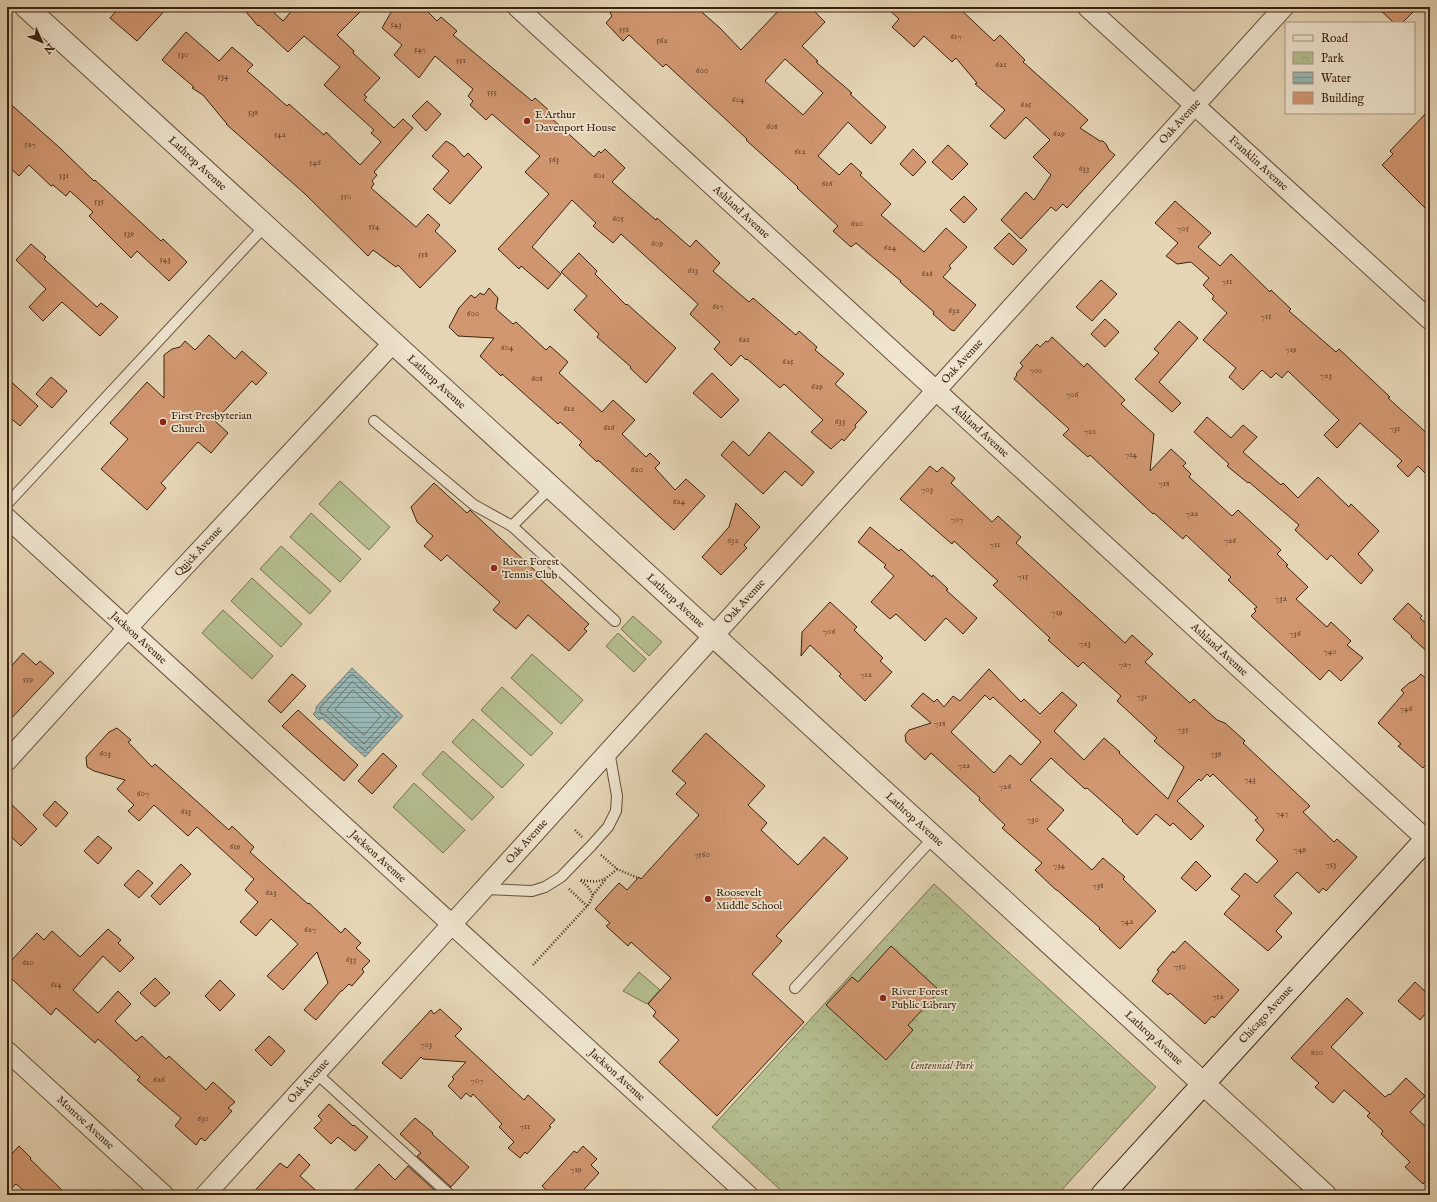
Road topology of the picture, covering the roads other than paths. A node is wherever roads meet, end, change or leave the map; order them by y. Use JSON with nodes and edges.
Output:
{"nodes":[{"id":1,"x":26,"y":7,"type":"edge"},
{"id":2,"x":517,"y":7,"type":"edge"},
{"id":3,"x":1087,"y":7,"type":"edge"},
{"id":4,"x":1284,"y":7,"type":"edge"},
{"id":5,"x":1194,"y":105,"type":"junction"},
{"id":6,"x":265,"y":226,"type":"junction"},
{"id":7,"x":1430,"y":320,"type":"edge"},
{"id":8,"x":393,"y":343,"type":"junction"},
{"id":9,"x":937,"y":390,"type":"junction"},
{"id":10,"x":374,"y":421,"type":"dead end"},
{"id":11,"x":551,"y":487,"type":"junction"},
{"id":12,"x":7,"y":504,"type":"edge"},
{"id":13,"x":7,"y":518,"type":"edge"},
{"id":14,"x":512,"y":526,"type":"junction"},
{"id":15,"x":615,"y":622,"type":"dead end"},
{"id":16,"x":128,"y":628,"type":"junction"},
{"id":17,"x":713,"y":636,"type":"junction"},
{"id":18,"x":609,"y":750,"type":"junction"},
{"id":19,"x":7,"y":761,"type":"edge"},
{"id":20,"x":934,"y":837,"type":"junction"},
{"id":21,"x":1428,"y":837,"type":"edge"},
{"id":22,"x":484,"y":889,"type":"junction"},
{"id":23,"x":452,"y":924,"type":"junction"},
{"id":24,"x":795,"y":988,"type":"dead end"},
{"id":25,"x":7,"y":1050,"type":"edge"},
{"id":26,"x":316,"y":1073,"type":"junction"},
{"id":27,"x":1203,"y":1084,"type":"junction"},
{"id":28,"x":164,"y":1195,"type":"edge"},
{"id":29,"x":205,"y":1195,"type":"edge"},
{"id":30,"x":450,"y":1195,"type":"edge"},
{"id":31,"x":748,"y":1195,"type":"edge"},
{"id":32,"x":1102,"y":1195,"type":"edge"},
{"id":33,"x":1325,"y":1195,"type":"edge"}],
"edges":[{"from":1,"to":6,"type":"street","name":"Lathrop Avenue"},
{"from":2,"to":9,"type":"street","name":"Ashland Avenue"},
{"from":3,"to":5,"type":"street","name":"Franklin Avenue"},
{"from":4,"to":5,"type":"street","name":"Oak Avenue"},
{"from":5,"to":7,"type":"street","name":"Franklin Avenue"},
{"from":5,"to":9,"type":"street","name":"Oak Avenue"},
{"from":6,"to":8,"type":"street","name":"Lathrop Avenue"},
{"from":6,"to":12,"type":"lane"},
{"from":8,"to":11,"type":"street","name":"Lathrop Avenue"},
{"from":8,"to":16,"type":"street","name":"Quick Avenue"},
{"from":9,"to":17,"type":"street","name":"Oak Avenue"},
{"from":9,"to":21,"type":"street","name":"Ashland Avenue"},
{"from":10,"to":14,"type":"lane"},
{"from":11,"to":14,"type":"lane"},
{"from":11,"to":17,"type":"street","name":"Lathrop Avenue"},
{"from":13,"to":16,"type":"street","name":"Jackson Avenue"},
{"from":14,"to":15,"type":"lane"},
{"from":16,"to":19,"type":"street","name":"Quick Avenue"},
{"from":16,"to":23,"type":"street","name":"Jackson Avenue"},
{"from":17,"to":18,"type":"street","name":"Oak Avenue"},
{"from":17,"to":20,"type":"street","name":"Lathrop Avenue"},
{"from":18,"to":22,"type":"street","name":"Oak Avenue"},
{"from":18,"to":22,"type":"lane"},
{"from":20,"to":24,"type":"lane"},
{"from":20,"to":27,"type":"street","name":"Lathrop Avenue"},
{"from":21,"to":27,"type":"street","name":"Chicago Avenue"},
{"from":22,"to":23,"type":"street","name":"Oak Avenue"},
{"from":23,"to":26,"type":"street","name":"Oak Avenue"},
{"from":23,"to":31,"type":"street","name":"Jackson Avenue"},
{"from":25,"to":28,"type":"street","name":"Monroe Avenue"},
{"from":26,"to":29,"type":"street","name":"Oak Avenue"},
{"from":26,"to":30,"type":"lane"},
{"from":27,"to":32,"type":"street","name":"Chicago Avenue"},
{"from":27,"to":33,"type":"street","name":"Lathrop Avenue"}]}
